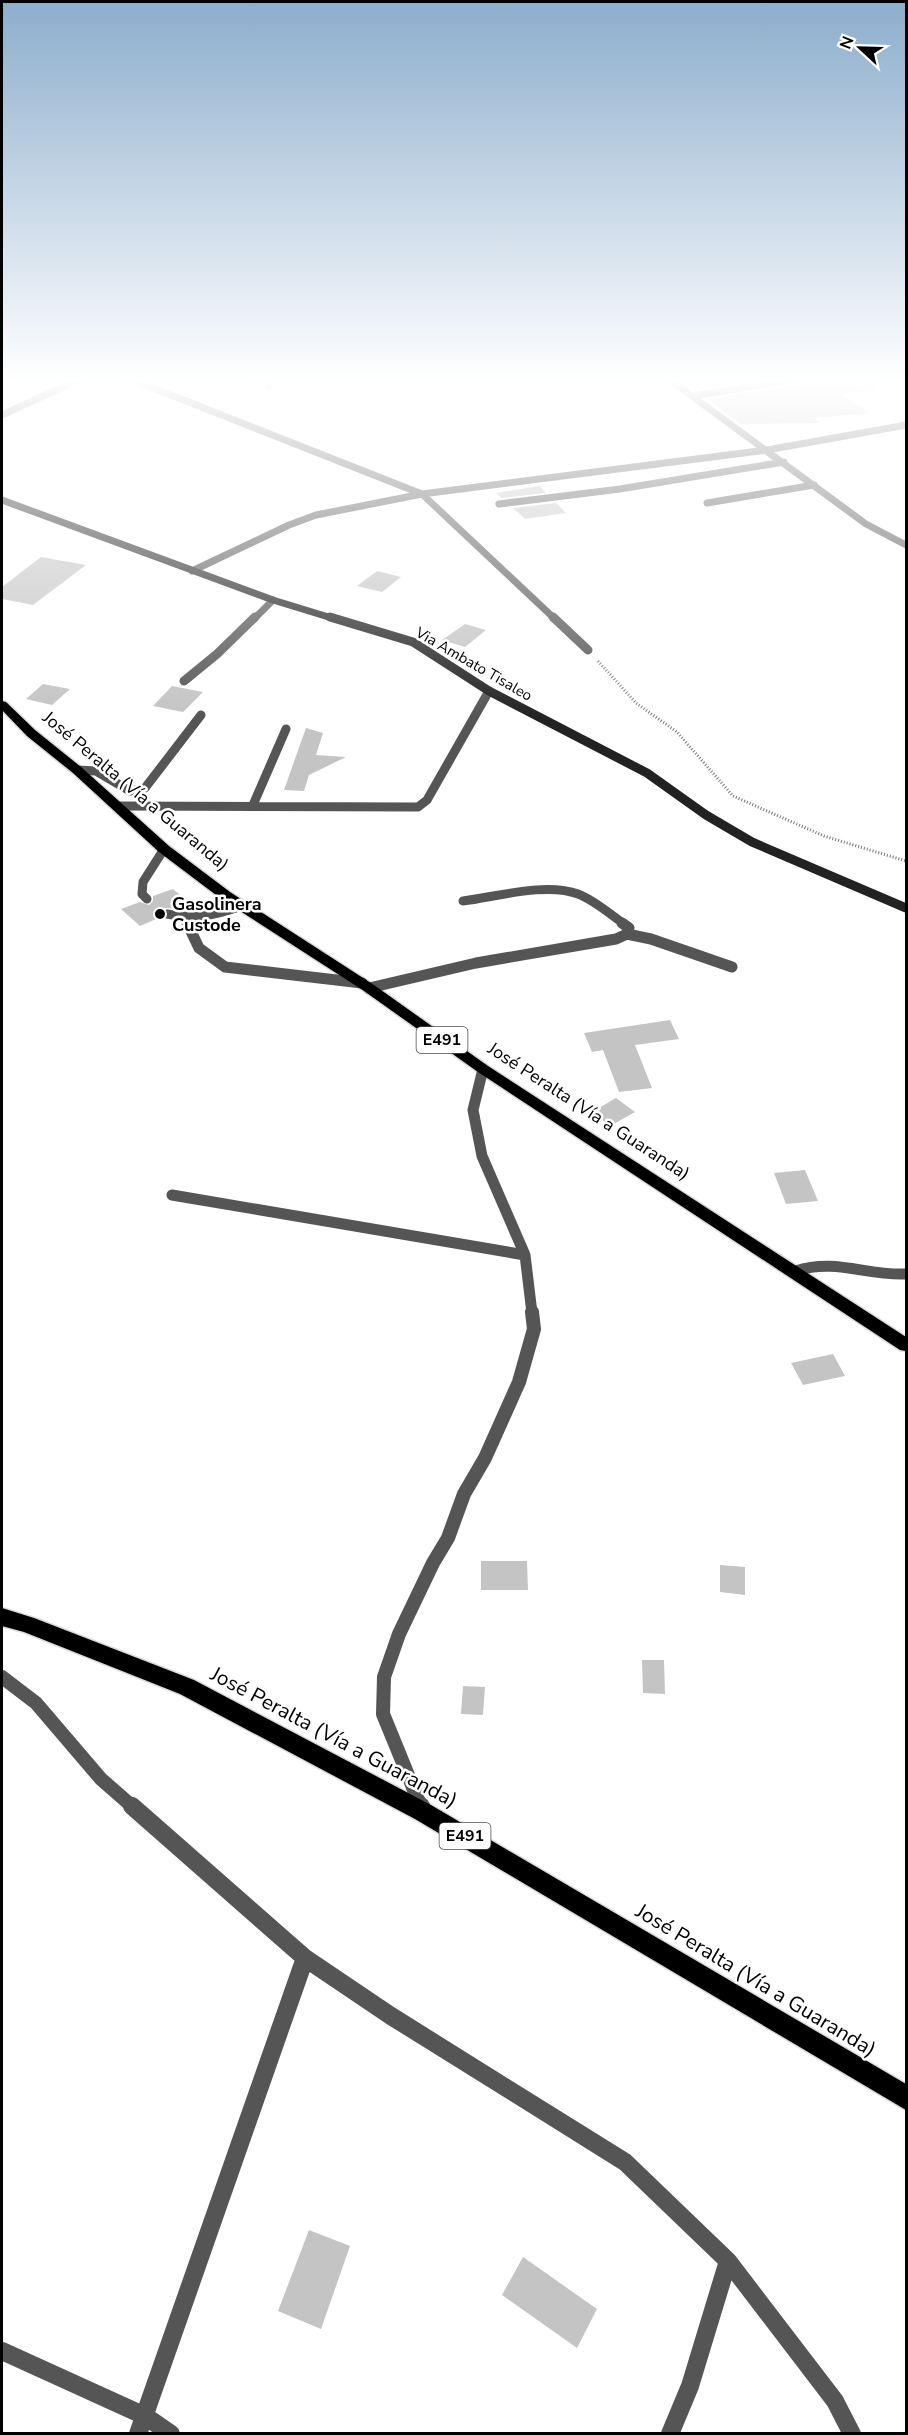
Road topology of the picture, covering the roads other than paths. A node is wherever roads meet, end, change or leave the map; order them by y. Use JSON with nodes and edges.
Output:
{"nodes":[{"id":1,"x":413,"y":491,"type":"edge"},
{"id":2,"x":448,"y":491,"type":"edge"},
{"id":3,"x":607,"y":491,"type":"edge"},
{"id":4,"x":781,"y":491,"type":"edge"},
{"id":5,"x":822,"y":491,"type":"edge"},
{"id":6,"x":422,"y":494,"type":"junction"},
{"id":7,"x":2,"y":500,"type":"edge"},
{"id":8,"x":707,"y":503,"type":"dead end"},
{"id":9,"x":499,"y":504,"type":"dead end"},
{"id":10,"x":906,"y":545,"type":"edge"},
{"id":11,"x":192,"y":571,"type":"junction"},
{"id":12,"x":273,"y":600,"type":"junction"},
{"id":13,"x":588,"y":650,"type":"road end"},
{"id":14,"x":184,"y":681,"type":"dead end"},
{"id":15,"x":489,"y":691,"type":"junction"},
{"id":16,"x":2,"y":704,"type":"edge"},
{"id":17,"x":201,"y":715,"type":"dead end"},
{"id":18,"x":286,"y":729,"type":"dead end"},
{"id":19,"x":77,"y":770,"type":"junction"},
{"id":20,"x":253,"y":805,"type":"junction"},
{"id":21,"x":118,"y":806,"type":"junction"},
{"id":22,"x":164,"y":849,"type":"junction"},
{"id":23,"x":147,"y":899,"type":"dead end"},
{"id":24,"x":463,"y":901,"type":"dead end"},
{"id":25,"x":242,"y":906,"type":"junction"},
{"id":26,"x":906,"y":908,"type":"edge"},
{"id":27,"x":167,"y":914,"type":"dead end"},
{"id":28,"x":185,"y":919,"type":"junction"},
{"id":29,"x":627,"y":934,"type":"junction"},
{"id":30,"x":732,"y":968,"type":"dead end"},
{"id":31,"x":366,"y":985,"type":"junction"},
{"id":32,"x":483,"y":1068,"type":"junction"},
{"id":33,"x":172,"y":1195,"type":"dead end"},
{"id":34,"x":525,"y":1255,"type":"junction"},
{"id":35,"x":796,"y":1271,"type":"junction"},
{"id":36,"x":906,"y":1274,"type":"edge"},
{"id":37,"x":906,"y":1345,"type":"edge"},
{"id":38,"x":2,"y":1617,"type":"edge"},
{"id":39,"x":2,"y":1677,"type":"edge"},
{"id":40,"x":423,"y":1812,"type":"junction"},
{"id":41,"x":305,"y":1958,"type":"junction"},
{"id":42,"x":906,"y":2098,"type":"edge"},
{"id":43,"x":728,"y":2261,"type":"junction"},
{"id":44,"x":2,"y":2351,"type":"edge"},
{"id":45,"x":142,"y":2424,"type":"edge"},
{"id":46,"x":171,"y":2433,"type":"edge"},
{"id":47,"x":670,"y":2433,"type":"edge"},
{"id":48,"x":852,"y":2433,"type":"edge"}],
"edges":[{"from":1,"to":6,"type":"street"},
{"from":2,"to":6,"type":"street"},
{"from":3,"to":9,"type":"street"},
{"from":4,"to":8,"type":"street"},
{"from":5,"to":10,"type":"street"},
{"from":6,"to":11,"type":"street"},
{"from":6,"to":13,"type":"street"},
{"from":7,"to":11,"type":"main road","name":"Via Ambato Tisaleo"},
{"from":11,"to":12,"type":"main road","name":"Via Ambato Tisaleo"},
{"from":12,"to":14,"type":"street"},
{"from":12,"to":15,"type":"main road","name":"Via Ambato Tisaleo"},
{"from":15,"to":20,"type":"street"},
{"from":15,"to":26,"type":"main road","name":"Via Ambato Tisaleo"},
{"from":16,"to":19,"type":"highway","name":"José Peralta (Vía a Guaranda)","number":"E491"},
{"from":17,"to":19,"type":"street"},
{"from":18,"to":20,"type":"street"},
{"from":19,"to":21,"type":"highway","name":"José Peralta (Vía a Guaranda)","number":"E491"},
{"from":20,"to":21,"type":"street"},
{"from":21,"to":22,"type":"highway","name":"José Peralta (Vía a Guaranda)","number":"E491"},
{"from":22,"to":23,"type":"street"},
{"from":22,"to":25,"type":"highway","name":"José Peralta (Vía a Guaranda)","number":"E491"},
{"from":24,"to":29,"type":"street"},
{"from":25,"to":28,"type":"street"},
{"from":25,"to":31,"type":"highway","name":"José Peralta (Vía a Guaranda)","number":"E491"},
{"from":27,"to":28,"type":"street"},
{"from":28,"to":31,"type":"street"},
{"from":29,"to":30,"type":"street"},
{"from":29,"to":31,"type":"street"},
{"from":31,"to":32,"type":"highway","name":"José Peralta (Vía a Guaranda)","number":"E491"},
{"from":32,"to":34,"type":"street"},
{"from":32,"to":35,"type":"highway","name":"José Peralta (Vía a Guaranda)","number":"E491"},
{"from":33,"to":34,"type":"street"},
{"from":34,"to":40,"type":"street"},
{"from":35,"to":36,"type":"street"},
{"from":35,"to":37,"type":"highway","name":"José Peralta (Vía a Guaranda)","number":"E491"},
{"from":38,"to":40,"type":"highway","name":"José Peralta (Vía a Guaranda)","number":"E491"},
{"from":39,"to":41,"type":"street"},
{"from":40,"to":42,"type":"highway","name":"José Peralta (Vía a Guaranda)","number":"E491"},
{"from":41,"to":43,"type":"street"},
{"from":41,"to":45,"type":"street"},
{"from":43,"to":47,"type":"street"},
{"from":43,"to":48,"type":"street"},
{"from":44,"to":45,"type":"street"},
{"from":45,"to":46,"type":"street"}]}
